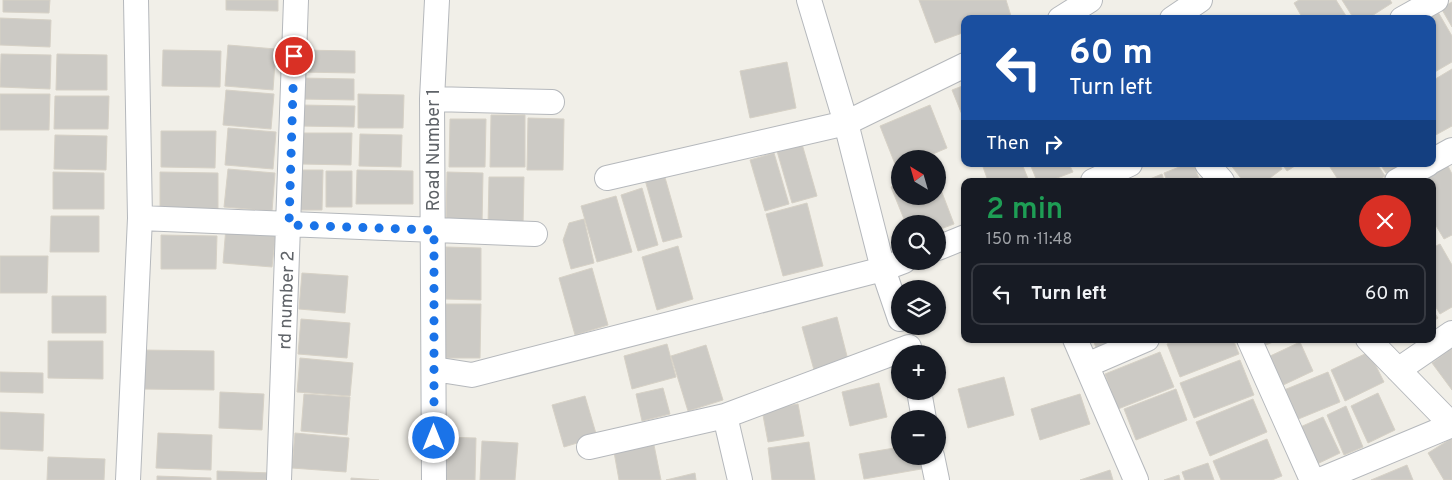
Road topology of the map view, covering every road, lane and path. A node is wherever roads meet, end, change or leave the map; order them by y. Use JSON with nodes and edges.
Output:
{"nodes":[{"id":1,"x":136,"y":0,"type":"edge"},
{"id":2,"x":296,"y":0,"type":"edge"},
{"id":3,"x":437,"y":0,"type":"edge"},
{"id":4,"x":809,"y":0,"type":"edge"},
{"id":5,"x":1090,"y":0,"type":"edge"},
{"id":6,"x":1200,"y":0,"type":"edge"},
{"id":7,"x":1436,"y":0,"type":"edge"},
{"id":8,"x":1067,"y":13,"type":"edge"},
{"id":9,"x":1178,"y":15,"type":"edge"},
{"id":10,"x":1409,"y":15,"type":"edge"},
{"id":11,"x":961,"y":67,"type":"edge"},
{"id":12,"x":432,"y":99,"type":"junction"},
{"id":13,"x":552,"y":102,"type":"dead end"},
{"id":14,"x":846,"y":123,"type":"junction"},
{"id":15,"x":1452,"y":150,"type":"edge"},
{"id":16,"x":1436,"y":159,"type":"edge"},
{"id":17,"x":1123,"y":167,"type":"edge"},
{"id":18,"x":1210,"y":167,"type":"edge"},
{"id":19,"x":1423,"y":167,"type":"edge"},
{"id":20,"x":607,"y":178,"type":"dead end"},
{"id":21,"x":1100,"y":178,"type":"edge"},
{"id":22,"x":1219,"y":178,"type":"edge"},
{"id":23,"x":1402,"y":178,"type":"edge"},
{"id":24,"x":140,"y":218,"type":"junction"},
{"id":25,"x":289,"y":225,"type":"junction"},
{"id":26,"x":434,"y":230,"type":"junction"},
{"id":27,"x":535,"y":234,"type":"dead end"},
{"id":28,"x":961,"y":239,"type":"edge"},
{"id":29,"x":946,"y":245,"type":"edge"},
{"id":30,"x":891,"y":256,"type":"edge"},
{"id":31,"x":891,"y":266,"type":"edge"},
{"id":32,"x":1452,"y":333,"type":"edge"},
{"id":33,"x":908,"y":342,"type":"edge"},
{"id":34,"x":1078,"y":343,"type":"edge"},
{"id":35,"x":1138,"y":343,"type":"edge"},
{"id":36,"x":1252,"y":343,"type":"edge"},
{"id":37,"x":1372,"y":343,"type":"edge"},
{"id":38,"x":1087,"y":365,"type":"junction"},
{"id":39,"x":434,"y":369,"type":"junction"},
{"id":40,"x":1398,"y":370,"type":"junction"},
{"id":41,"x":725,"y":416,"type":"junction"},
{"id":42,"x":1452,"y":425,"type":"edge"},
{"id":43,"x":588,"y":447,"type":"dead end"},
{"id":44,"x":934,"y":465,"type":"edge"},
{"id":45,"x":128,"y":480,"type":"edge"},
{"id":46,"x":280,"y":480,"type":"edge"},
{"id":47,"x":434,"y":480,"type":"edge"},
{"id":48,"x":740,"y":480,"type":"edge"},
{"id":49,"x":937,"y":480,"type":"edge"},
{"id":50,"x":1136,"y":480,"type":"edge"},
{"id":51,"x":1312,"y":480,"type":"edge"},
{"id":52,"x":1320,"y":480,"type":"edge"}],
"edges":[{"from":1,"to":24,"type":"street"},
{"from":2,"to":25,"type":"street","name":"rd number 2"},
{"from":3,"to":12,"type":"street","name":"Road Number 1"},
{"from":4,"to":14,"type":"street"},
{"from":5,"to":8,"type":"street"},
{"from":6,"to":9,"type":"street"},
{"from":7,"to":10,"type":"street"},
{"from":11,"to":14,"type":"street"},
{"from":12,"to":13,"type":"street"},
{"from":12,"to":26,"type":"street","name":"Road Number 1"},
{"from":14,"to":20,"type":"street"},
{"from":14,"to":30,"type":"street"},
{"from":15,"to":16,"type":"street"},
{"from":17,"to":21,"type":"street"},
{"from":18,"to":22,"type":"street"},
{"from":19,"to":23,"type":"street"},
{"from":24,"to":25,"type":"street"},
{"from":24,"to":45,"type":"street"},
{"from":25,"to":26,"type":"street"},
{"from":25,"to":46,"type":"street","name":"rd number 2"},
{"from":26,"to":27,"type":"street"},
{"from":26,"to":39,"type":"street","name":"Road Number 1"},
{"from":28,"to":29,"type":"street"},
{"from":31,"to":39,"type":"street"},
{"from":32,"to":40,"type":"street"},
{"from":33,"to":41,"type":"street"},
{"from":34,"to":38,"type":"street"},
{"from":35,"to":38,"type":"street"},
{"from":36,"to":51,"type":"street"},
{"from":37,"to":40,"type":"street"},
{"from":38,"to":50,"type":"street"},
{"from":39,"to":47,"type":"street","name":"Road Number 1"},
{"from":40,"to":42,"type":"street"},
{"from":41,"to":43,"type":"street"},
{"from":41,"to":48,"type":"street"},
{"from":42,"to":52,"type":"street"},
{"from":44,"to":49,"type":"street"}]}
